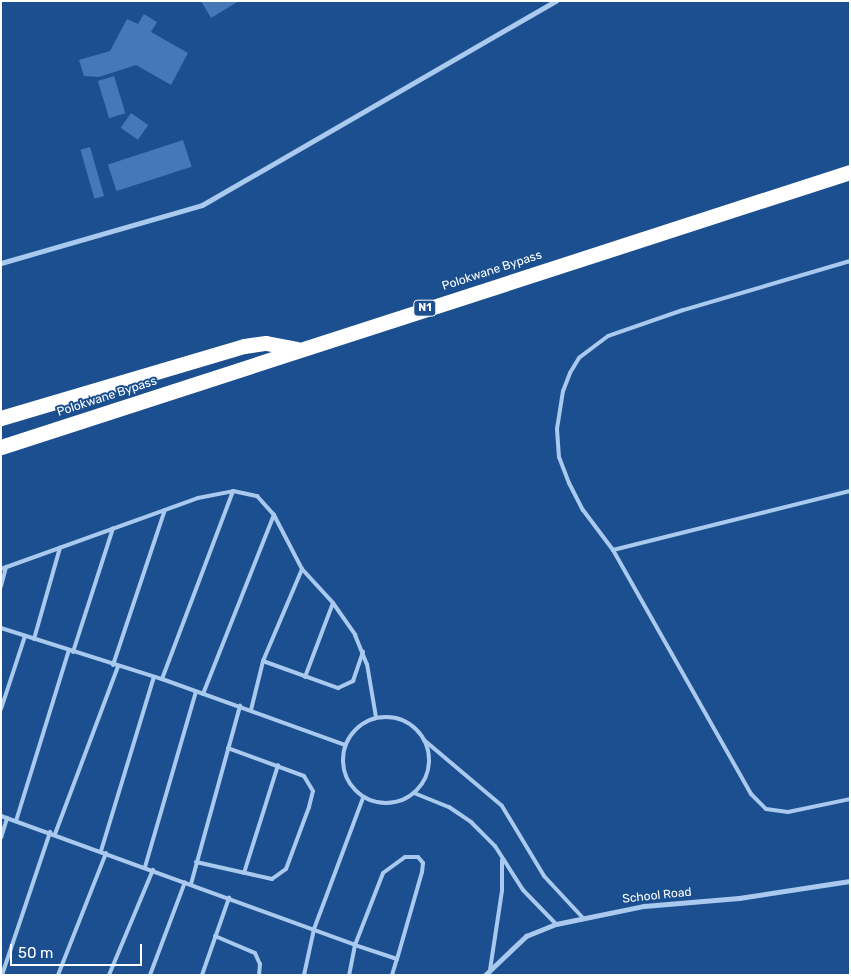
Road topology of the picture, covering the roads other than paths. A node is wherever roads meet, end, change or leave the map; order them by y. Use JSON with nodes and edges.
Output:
{"nodes":[{"id":1,"x":556,"y":1,"type":"edge"},
{"id":2,"x":850,"y":172,"type":"edge"},
{"id":3,"x":850,"y":261,"type":"edge"},
{"id":4,"x":1,"y":263,"type":"edge"},
{"id":5,"x":298,"y":349,"type":"junction"},
{"id":6,"x":1,"y":418,"type":"edge"},
{"id":7,"x":1,"y":449,"type":"edge"},
{"id":8,"x":234,"y":490,"type":"junction"},
{"id":9,"x":850,"y":491,"type":"edge"},
{"id":10,"x":165,"y":510,"type":"junction"},
{"id":11,"x":274,"y":515,"type":"junction"},
{"id":12,"x":113,"y":528,"type":"junction"},
{"id":13,"x":60,"y":548,"type":"junction"},
{"id":14,"x":613,"y":550,"type":"junction"},
{"id":15,"x":4,"y":568,"type":"edge"},
{"id":16,"x":302,"y":569,"type":"junction"},
{"id":17,"x":1,"y":586,"type":"edge"},
{"id":18,"x":333,"y":603,"type":"junction"},
{"id":19,"x":1,"y":628,"type":"edge"},
{"id":20,"x":25,"y":636,"type":"junction"},
{"id":21,"x":34,"y":639,"type":"junction"},
{"id":22,"x":71,"y":651,"type":"junction"},
{"id":23,"x":364,"y":652,"type":"junction"},
{"id":24,"x":263,"y":661,"type":"junction"},
{"id":25,"x":115,"y":666,"type":"junction"},
{"id":26,"x":154,"y":677,"type":"junction"},
{"id":27,"x":305,"y":677,"type":"junction"},
{"id":28,"x":162,"y":679,"type":"junction"},
{"id":29,"x":196,"y":692,"type":"junction"},
{"id":30,"x":203,"y":694,"type":"junction"},
{"id":31,"x":240,"y":706,"type":"junction"},
{"id":32,"x":1,"y":709,"type":"edge"},
{"id":33,"x":251,"y":710,"type":"junction"},
{"id":34,"x":376,"y":717,"type":"junction"},
{"id":35,"x":424,"y":740,"type":"junction"},
{"id":36,"x":345,"y":745,"type":"junction"},
{"id":37,"x":228,"y":748,"type":"junction"},
{"id":38,"x":278,"y":765,"type":"junction"},
{"id":39,"x":414,"y":793,"type":"junction"},
{"id":40,"x":363,"y":798,"type":"junction"},
{"id":41,"x":850,"y":799,"type":"edge"},
{"id":42,"x":1,"y":816,"type":"edge"},
{"id":43,"x":8,"y":818,"type":"junction"},
{"id":44,"x":16,"y":821,"type":"junction"},
{"id":45,"x":50,"y":832,"type":"junction"},
{"id":46,"x":55,"y":834,"type":"junction"},
{"id":47,"x":1,"y":838,"type":"edge"},
{"id":48,"x":101,"y":851,"type":"junction"},
{"id":49,"x":106,"y":852,"type":"junction"},
{"id":50,"x":502,"y":859,"type":"junction"},
{"id":51,"x":196,"y":862,"type":"junction"},
{"id":52,"x":144,"y":867,"type":"junction"},
{"id":53,"x":153,"y":870,"type":"junction"},
{"id":54,"x":244,"y":872,"type":"junction"},
{"id":55,"x":850,"y":881,"type":"edge"},
{"id":56,"x":185,"y":882,"type":"junction"},
{"id":57,"x":190,"y":884,"type":"junction"},
{"id":58,"x":229,"y":898,"type":"junction"},
{"id":59,"x":583,"y":918,"type":"junction"},
{"id":60,"x":556,"y":924,"type":"junction"},
{"id":61,"x":314,"y":929,"type":"junction"},
{"id":62,"x":215,"y":936,"type":"junction"},
{"id":63,"x":355,"y":945,"type":"junction"},
{"id":64,"x":397,"y":959,"type":"junction"},
{"id":65,"x":490,"y":970,"type":"junction"},
{"id":66,"x":2,"y":975,"type":"edge"},
{"id":67,"x":58,"y":975,"type":"edge"},
{"id":68,"x":110,"y":975,"type":"edge"},
{"id":69,"x":150,"y":975,"type":"edge"},
{"id":70,"x":202,"y":975,"type":"edge"},
{"id":71,"x":259,"y":975,"type":"edge"},
{"id":72,"x":304,"y":975,"type":"edge"},
{"id":73,"x":349,"y":975,"type":"edge"},
{"id":74,"x":392,"y":975,"type":"edge"},
{"id":75,"x":485,"y":975,"type":"edge"}],
"edges":[{"from":1,"to":4,"type":"street"},
{"from":2,"to":5,"type":"highway","name":"Polokwane Bypass","number":"N1"},
{"from":3,"to":14,"type":"lane"},
{"from":5,"to":6,"type":"highway"},
{"from":5,"to":7,"type":"highway","name":"Polokwane Bypass","number":"N1"},
{"from":8,"to":10,"type":"lane"},
{"from":8,"to":11,"type":"lane"},
{"from":8,"to":28,"type":"lane"},
{"from":9,"to":14,"type":"lane"},
{"from":10,"to":12,"type":"lane"},
{"from":10,"to":25,"type":"lane"},
{"from":11,"to":16,"type":"lane"},
{"from":11,"to":30,"type":"lane"},
{"from":12,"to":13,"type":"lane"},
{"from":12,"to":22,"type":"lane"},
{"from":13,"to":15,"type":"lane"},
{"from":13,"to":21,"type":"lane"},
{"from":14,"to":41,"type":"lane"},
{"from":15,"to":17,"type":"lane"},
{"from":16,"to":18,"type":"lane"},
{"from":16,"to":24,"type":"lane"},
{"from":18,"to":23,"type":"lane"},
{"from":18,"to":27,"type":"lane"},
{"from":19,"to":20,"type":"lane"},
{"from":20,"to":21,"type":"lane"},
{"from":20,"to":32,"type":"lane"},
{"from":21,"to":22,"type":"lane"},
{"from":22,"to":25,"type":"lane"},
{"from":22,"to":44,"type":"lane"},
{"from":23,"to":27,"type":"lane"},
{"from":23,"to":34,"type":"lane"},
{"from":24,"to":27,"type":"lane"},
{"from":24,"to":33,"type":"lane"},
{"from":25,"to":26,"type":"lane"},
{"from":25,"to":46,"type":"lane"},
{"from":26,"to":28,"type":"lane"},
{"from":26,"to":48,"type":"lane"},
{"from":28,"to":29,"type":"lane"},
{"from":29,"to":30,"type":"lane"},
{"from":29,"to":52,"type":"lane"},
{"from":30,"to":31,"type":"lane"},
{"from":31,"to":33,"type":"lane"},
{"from":31,"to":37,"type":"lane"},
{"from":33,"to":36,"type":"lane"},
{"from":34,"to":35,"type":"lane"},
{"from":34,"to":36,"type":"lane"},
{"from":35,"to":39,"type":"lane"},
{"from":35,"to":59,"type":"lane"},
{"from":36,"to":40,"type":"lane"},
{"from":37,"to":38,"type":"lane"},
{"from":37,"to":51,"type":"lane"},
{"from":38,"to":54,"type":"lane"},
{"from":38,"to":54,"type":"lane"},
{"from":39,"to":40,"type":"lane"},
{"from":39,"to":50,"type":"lane"},
{"from":40,"to":61,"type":"lane"},
{"from":42,"to":43,"type":"lane"},
{"from":43,"to":44,"type":"lane"},
{"from":43,"to":47,"type":"lane"},
{"from":44,"to":45,"type":"lane"},
{"from":45,"to":46,"type":"lane"},
{"from":45,"to":66,"type":"lane"},
{"from":46,"to":48,"type":"lane"},
{"from":48,"to":49,"type":"lane"},
{"from":49,"to":52,"type":"lane"},
{"from":49,"to":67,"type":"lane"},
{"from":50,"to":60,"type":"lane"},
{"from":50,"to":65,"type":"lane"},
{"from":51,"to":54,"type":"lane"},
{"from":51,"to":57,"type":"lane"},
{"from":52,"to":53,"type":"lane"},
{"from":53,"to":56,"type":"lane"},
{"from":53,"to":68,"type":"lane"},
{"from":55,"to":59,"type":"street","name":"School Road"},
{"from":56,"to":57,"type":"lane"},
{"from":56,"to":69,"type":"lane"},
{"from":57,"to":58,"type":"lane"},
{"from":58,"to":61,"type":"lane"},
{"from":58,"to":62,"type":"lane"},
{"from":59,"to":60,"type":"street","name":"School Road"},
{"from":60,"to":65,"type":"street","name":"School Road"},
{"from":61,"to":63,"type":"lane"},
{"from":61,"to":72,"type":"lane"},
{"from":62,"to":70,"type":"lane"},
{"from":62,"to":71,"type":"lane"},
{"from":63,"to":64,"type":"lane"},
{"from":63,"to":64,"type":"lane"},
{"from":63,"to":73,"type":"lane"},
{"from":64,"to":74,"type":"lane"},
{"from":65,"to":75,"type":"street","name":"School Road"}]}
